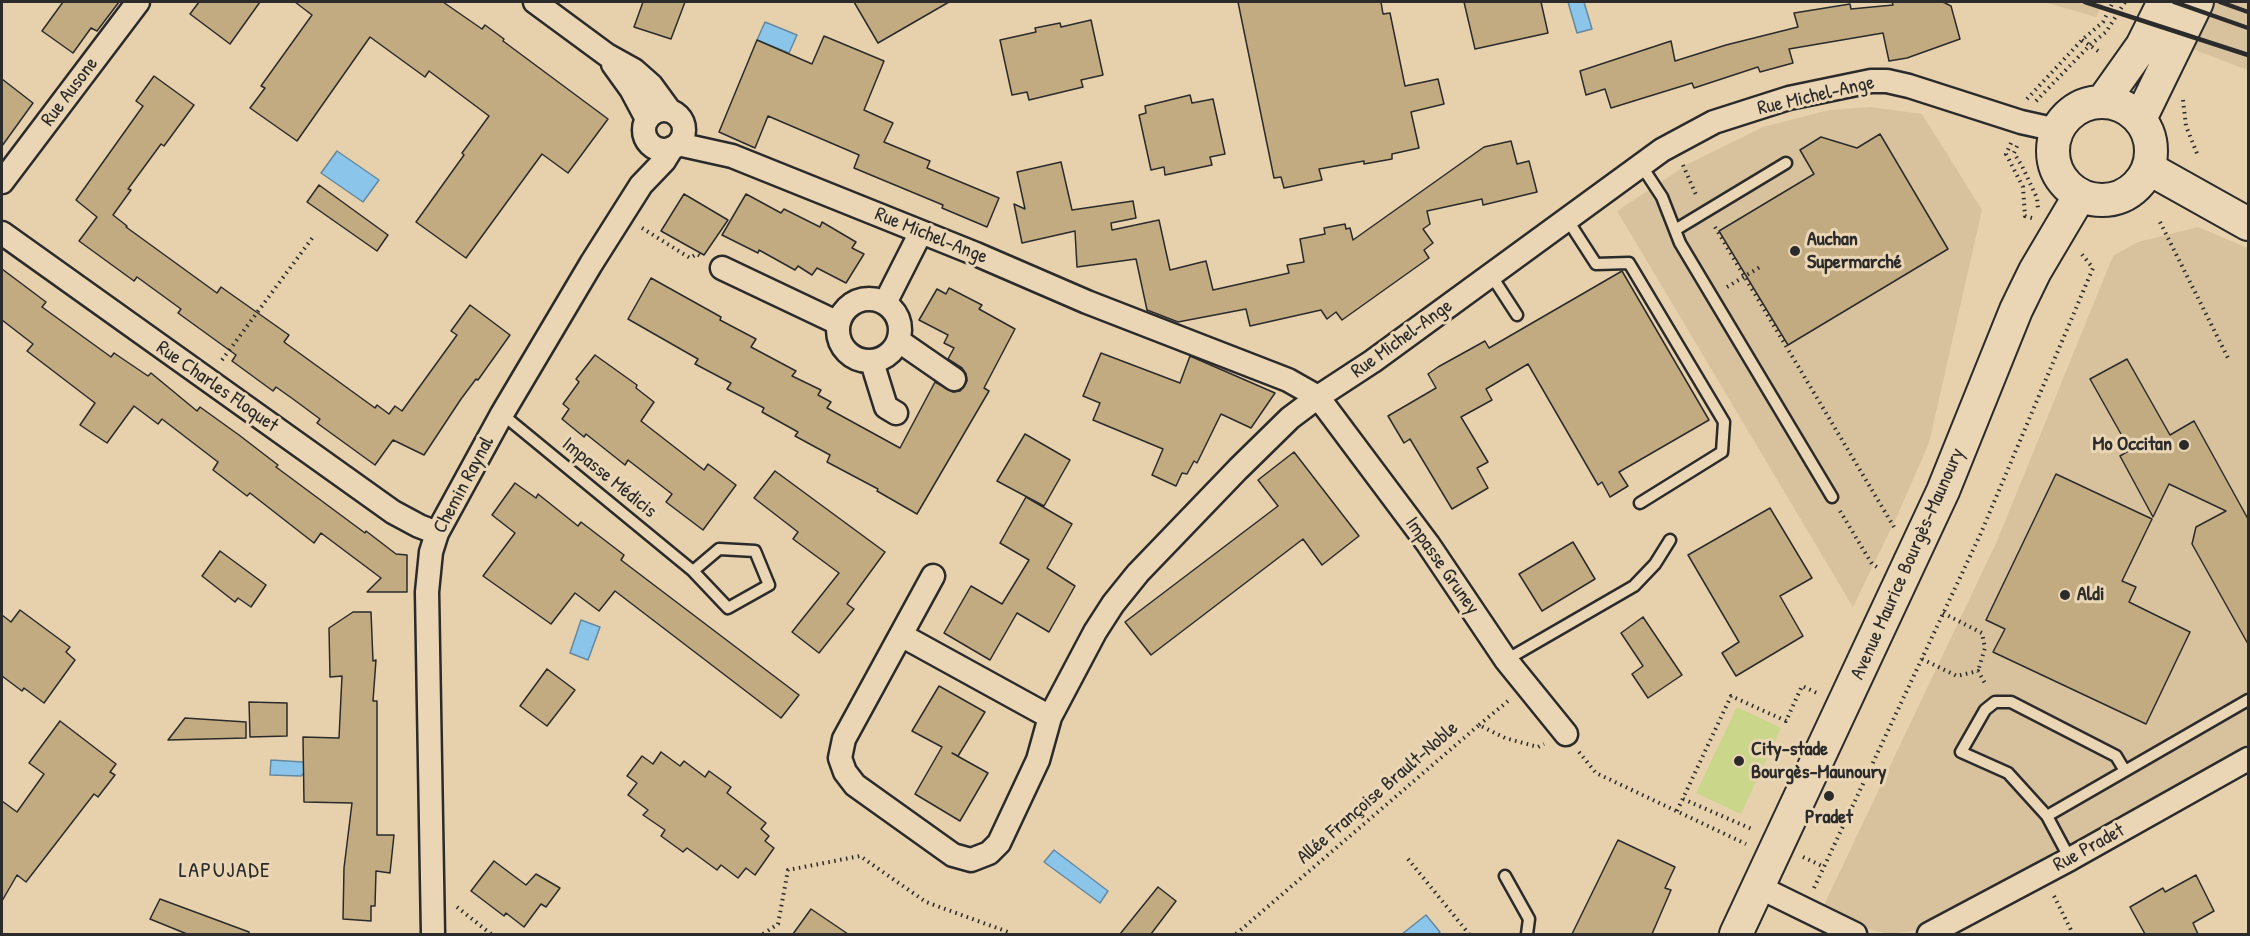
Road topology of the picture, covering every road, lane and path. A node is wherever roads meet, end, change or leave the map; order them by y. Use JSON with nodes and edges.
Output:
{"nodes":[{"id":1,"x":138,"y":2,"type":"edge"},
{"id":2,"x":536,"y":2,"type":"edge"},
{"id":3,"x":2125,"y":2,"type":"edge"},
{"id":4,"x":2164,"y":2,"type":"edge"},
{"id":5,"x":2197,"y":2,"type":"edge"},
{"id":6,"x":2082,"y":39,"type":"dead end"},
{"id":7,"x":607,"y":55,"type":"junction"},
{"id":8,"x":2182,"y":92,"type":"dead end"},
{"id":9,"x":2103,"y":101,"type":"junction"},
{"id":10,"x":675,"y":115,"type":"junction"},
{"id":11,"x":2140,"y":119,"type":"junction"},
{"id":12,"x":647,"y":129,"type":"junction"},
{"id":13,"x":2057,"y":130,"type":"junction"},
{"id":14,"x":1674,"y":144,"type":"junction"},
{"id":15,"x":675,"y":146,"type":"junction"},
{"id":16,"x":732,"y":156,"type":"junction"},
{"id":17,"x":2198,"y":156,"type":"dead end"},
{"id":18,"x":1786,"y":163,"type":"dead end"},
{"id":19,"x":1641,"y":165,"type":"junction"},
{"id":20,"x":2148,"y":168,"type":"junction"},
{"id":21,"x":2,"y":182,"type":"edge"},
{"id":22,"x":641,"y":185,"type":"junction"},
{"id":23,"x":2080,"y":195,"type":"junction"},
{"id":24,"x":1706,"y":212,"type":"junction"},
{"id":25,"x":621,"y":215,"type":"junction"},
{"id":26,"x":1567,"y":219,"type":"junction"},
{"id":27,"x":2160,"y":222,"type":"dead end"},
{"id":28,"x":2248,"y":224,"type":"edge"},
{"id":29,"x":1675,"y":230,"type":"junction"},
{"id":30,"x":921,"y":232,"type":"junction"},
{"id":31,"x":2,"y":233,"type":"edge"},
{"id":32,"x":313,"y":237,"type":"dead end"},
{"id":33,"x":2078,"y":250,"type":"dead end"},
{"id":34,"x":722,"y":267,"type":"joint"},
{"id":35,"x":1760,"y":267,"type":"dead end"},
{"id":36,"x":1491,"y":275,"type":"junction"},
{"id":37,"x":1744,"y":277,"type":"junction"},
{"id":38,"x":1712,"y":297,"type":"junction"},
{"id":39,"x":885,"y":303,"type":"junction"},
{"id":40,"x":1517,"y":315,"type":"dead end"},
{"id":41,"x":838,"y":323,"type":"junction"},
{"id":42,"x":899,"y":341,"type":"junction"},
{"id":43,"x":231,"y":347,"type":"dead end"},
{"id":44,"x":2229,"y":360,"type":"dead end"},
{"id":45,"x":872,"y":362,"type":"junction"},
{"id":46,"x":954,"y":379,"type":"dead end"},
{"id":47,"x":1318,"y":397,"type":"junction"},
{"id":48,"x":896,"y":413,"type":"dead end"},
{"id":49,"x":502,"y":414,"type":"junction"},
{"id":50,"x":1832,"y":497,"type":"joint"},
{"id":51,"x":1640,"y":503,"type":"dead end"},
{"id":52,"x":1895,"y":530,"type":"dead end"},
{"id":53,"x":437,"y":533,"type":"junction"},
{"id":54,"x":1670,"y":540,"type":"dead end"},
{"id":55,"x":693,"y":571,"type":"junction"},
{"id":56,"x":1886,"y":571,"type":"dead end"},
{"id":57,"x":933,"y":576,"type":"dead end"},
{"id":58,"x":1943,"y":614,"type":"junction"},
{"id":59,"x":901,"y":635,"type":"junction"},
{"id":60,"x":1922,"y":659,"type":"junction"},
{"id":61,"x":1506,"y":660,"type":"junction"},
{"id":62,"x":1978,"y":670,"type":"junction"},
{"id":63,"x":1526,"y":686,"type":"junction"},
{"id":64,"x":1817,"y":694,"type":"dead end"},
{"id":65,"x":2248,"y":700,"type":"edge"},
{"id":66,"x":1995,"y":702,"type":"junction"},
{"id":67,"x":1050,"y":717,"type":"junction"},
{"id":68,"x":1479,"y":725,"type":"junction"},
{"id":69,"x":1566,"y":734,"type":"junction"},
{"id":70,"x":2248,"y":759,"type":"edge"},
{"id":71,"x":2125,"y":771,"type":"junction"},
{"id":72,"x":1683,"y":799,"type":"junction"},
{"id":73,"x":1677,"y":812,"type":"junction"},
{"id":74,"x":2047,"y":816,"type":"junction"},
{"id":75,"x":1758,"y":837,"type":"dead end"},
{"id":76,"x":1752,"y":841,"type":"dead end"},
{"id":77,"x":1799,"y":856,"type":"dead end"},
{"id":78,"x":1408,"y":859,"type":"dead end"},
{"id":79,"x":2070,"y":859,"type":"junction"},
{"id":80,"x":1824,"y":867,"type":"junction"},
{"id":81,"x":2043,"y":874,"type":"junction"},
{"id":82,"x":1505,"y":876,"type":"dead end"},
{"id":83,"x":1759,"y":886,"type":"junction"},
{"id":84,"x":456,"y":907,"type":"dead end"},
{"id":85,"x":1804,"y":909,"type":"junction"},
{"id":86,"x":433,"y":934,"type":"edge"},
{"id":87,"x":491,"y":934,"type":"edge"},
{"id":88,"x":763,"y":934,"type":"edge"},
{"id":89,"x":1010,"y":934,"type":"edge"},
{"id":90,"x":1236,"y":934,"type":"edge"},
{"id":91,"x":1469,"y":934,"type":"edge"},
{"id":92,"x":1527,"y":934,"type":"edge"},
{"id":93,"x":1737,"y":934,"type":"edge"},
{"id":94,"x":1855,"y":934,"type":"edge"},
{"id":95,"x":1929,"y":934,"type":"edge"},
{"id":96,"x":2073,"y":934,"type":"edge"}],
"edges":[{"from":1,"to":21,"type":"street","name":"Rue Ausone"},
{"from":2,"to":7,"type":"street","name":"Rue Michel-Ange"},
{"from":3,"to":6,"type":"path"},
{"from":4,"to":9,"type":"street"},
{"from":5,"to":11,"type":"street"},
{"from":7,"to":10,"type":"street","name":"Rue Michel-Ange"},
{"from":7,"to":12,"type":"street","name":"Rue Michel-Ange"},
{"from":8,"to":17,"type":"path"},
{"from":9,"to":11,"type":"street"},
{"from":9,"to":13,"type":"street"},
{"from":10,"to":12,"type":"street"},
{"from":10,"to":15,"type":"street"},
{"from":10,"to":16,"type":"street","name":"Rue Michel-Ange"},
{"from":11,"to":20,"type":"street"},
{"from":12,"to":15,"type":"street","name":"Rue Michel-Ange"},
{"from":12,"to":22,"type":"street","name":"Chemin Raynal"},
{"from":13,"to":14,"type":"street","name":"Rue Michel-Ange"},
{"from":13,"to":23,"type":"street"},
{"from":14,"to":19,"type":"street","name":"Rue Michel-Ange"},
{"from":14,"to":24,"type":"path"},
{"from":15,"to":16,"type":"street","name":"Rue Michel-Ange"},
{"from":15,"to":22,"type":"street","name":"Chemin Raynal"},
{"from":16,"to":30,"type":"street","name":"Rue Michel-Ange"},
{"from":18,"to":24,"type":"lane"},
{"from":19,"to":26,"type":"street","name":"Rue Michel-Ange"},
{"from":19,"to":29,"type":"lane"},
{"from":20,"to":23,"type":"street"},
{"from":20,"to":28,"type":"street"},
{"from":22,"to":25,"type":"street","name":"Chemin Raynal"},
{"from":23,"to":83,"type":"street","name":"Avenue Maurice Bourgès-Maunoury"},
{"from":24,"to":29,"type":"lane"},
{"from":24,"to":37,"type":"path"},
{"from":25,"to":34,"type":"path"},
{"from":25,"to":49,"type":"street","name":"Chemin Raynal"},
{"from":26,"to":36,"type":"street","name":"Rue Michel-Ange"},
{"from":26,"to":51,"type":"lane"},
{"from":27,"to":44,"type":"path"},
{"from":29,"to":38,"type":"lane"},
{"from":30,"to":39,"type":"street"},
{"from":30,"to":47,"type":"street","name":"Rue Michel-Ange"},
{"from":31,"to":53,"type":"street","name":"Rue Charles Floquet"},
{"from":32,"to":43,"type":"path"},
{"from":33,"to":58,"type":"path"},
{"from":34,"to":41,"type":"street"},
{"from":35,"to":37,"type":"path"},
{"from":36,"to":40,"type":"lane"},
{"from":36,"to":47,"type":"street","name":"Rue Michel-Ange"},
{"from":37,"to":38,"type":"path"},
{"from":37,"to":52,"type":"path"},
{"from":38,"to":50,"type":"lane"},
{"from":39,"to":41,"type":"street"},
{"from":39,"to":42,"type":"street"},
{"from":41,"to":45,"type":"street"},
{"from":42,"to":45,"type":"street"},
{"from":42,"to":46,"type":"street"},
{"from":45,"to":48,"type":"street"},
{"from":47,"to":61,"type":"street","name":"Impasse Gruney"},
{"from":47,"to":67,"type":"street"},
{"from":49,"to":53,"type":"street","name":"Chemin Raynal"},
{"from":49,"to":55,"type":"lane","name":"Impasse Médicis"},
{"from":50,"to":56,"type":"path"},
{"from":53,"to":86,"type":"street","name":"Chemin Raynal"},
{"from":54,"to":61,"type":"lane"},
{"from":55,"to":55,"type":"lane","name":"Impasse Médicis"},
{"from":57,"to":59,"type":"street"},
{"from":58,"to":60,"type":"path"},
{"from":58,"to":62,"type":"path"},
{"from":59,"to":67,"type":"street"},
{"from":59,"to":67,"type":"street"},
{"from":60,"to":62,"type":"path"},
{"from":60,"to":80,"type":"path"},
{"from":61,"to":63,"type":"street","name":"Impasse Gruney"},
{"from":62,"to":66,"type":"path"},
{"from":63,"to":68,"type":"path"},
{"from":63,"to":69,"type":"street","name":"Impasse Gruney"},
{"from":64,"to":72,"type":"path"},
{"from":65,"to":71,"type":"lane"},
{"from":66,"to":71,"type":"lane"},
{"from":66,"to":74,"type":"lane"},
{"from":68,"to":69,"type":"path","name":"Allée Françoise Brault-Noble"},
{"from":68,"to":90,"type":"path","name":"Allée Françoise Brault-Noble"},
{"from":69,"to":73,"type":"path"},
{"from":70,"to":79,"type":"street","name":"Rue Pradet"},
{"from":71,"to":74,"type":"lane"},
{"from":72,"to":73,"type":"path"},
{"from":72,"to":75,"type":"path"},
{"from":73,"to":76,"type":"path"},
{"from":74,"to":79,"type":"lane"},
{"from":77,"to":80,"type":"path"},
{"from":78,"to":91,"type":"path"},
{"from":79,"to":81,"type":"street","name":"Rue Pradet"},
{"from":80,"to":85,"type":"path"},
{"from":81,"to":95,"type":"street","name":"Rue Pradet"},
{"from":81,"to":96,"type":"path"},
{"from":82,"to":92,"type":"lane"},
{"from":83,"to":85,"type":"street"},
{"from":83,"to":93,"type":"street","name":"Avenue Maurice Bourgès-Maunoury"},
{"from":84,"to":87,"type":"path"},
{"from":85,"to":94,"type":"street"},
{"from":88,"to":89,"type":"path"}]}
